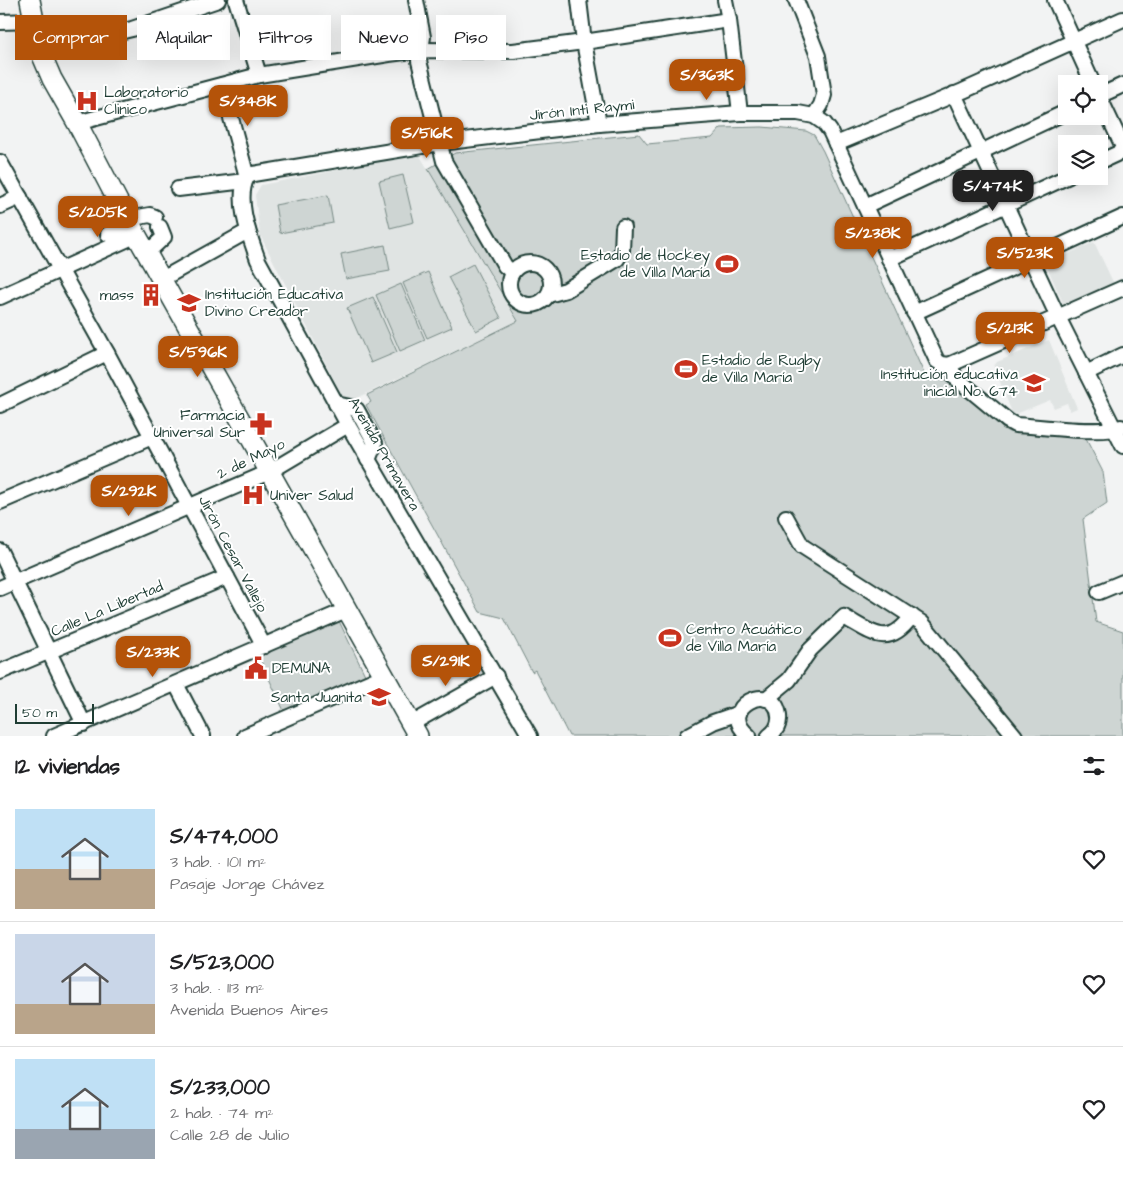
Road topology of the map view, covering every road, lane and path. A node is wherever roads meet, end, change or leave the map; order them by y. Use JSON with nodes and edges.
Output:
{"nodes":[{"id":1,"x":30,"y":0,"type":"edge"},
{"id":2,"x":218,"y":0,"type":"edge"},
{"id":3,"x":236,"y":0,"type":"edge"},
{"id":4,"x":416,"y":0,"type":"edge"},
{"id":5,"x":579,"y":0,"type":"edge"},
{"id":6,"x":725,"y":0,"type":"edge"},
{"id":7,"x":796,"y":0,"type":"edge"},
{"id":8,"x":1055,"y":0,"type":"edge"},
{"id":9,"x":33,"y":15,"type":"edge"},
{"id":10,"x":419,"y":15,"type":"edge"},
{"id":11,"x":1123,"y":19,"type":"edge"},
{"id":12,"x":729,"y":20,"type":"junction"},
{"id":13,"x":0,"y":22,"type":"edge"},
{"id":14,"x":15,"y":22,"type":"edge"},
{"id":15,"x":127,"y":30,"type":"edge"},
{"id":16,"x":1074,"y":40,"type":"junction"},
{"id":17,"x":584,"y":42,"type":"junction"},
{"id":18,"x":426,"y":50,"type":"edge"},
{"id":19,"x":44,"y":60,"type":"edge"},
{"id":20,"x":356,"y":60,"type":"edge"},
{"id":21,"x":419,"y":60,"type":"edge"},
{"id":22,"x":259,"y":75,"type":"junction"},
{"id":23,"x":1090,"y":75,"type":"edge"},
{"id":24,"x":222,"y":85,"type":"junction"},
{"id":25,"x":1123,"y":85,"type":"edge"},
{"id":26,"x":1108,"y":92,"type":"edge"},
{"id":27,"x":954,"y":94,"type":"junction"},
{"id":28,"x":740,"y":113,"type":"junction"},
{"id":29,"x":1108,"y":115,"type":"edge"},
{"id":30,"x":814,"y":116,"type":"junction"},
{"id":31,"x":1058,"y":116,"type":"edge"},
{"id":32,"x":77,"y":123,"type":"junction"},
{"id":33,"x":599,"y":124,"type":"junction"},
{"id":34,"x":440,"y":142,"type":"junction"},
{"id":35,"x":836,"y":144,"type":"junction"},
{"id":36,"x":1123,"y":147,"type":"edge"},
{"id":37,"x":1123,"y":151,"type":"edge"},
{"id":38,"x":981,"y":152,"type":"junction"},
{"id":39,"x":1108,"y":158,"type":"edge"},
{"id":40,"x":0,"y":162,"type":"edge"},
{"id":41,"x":246,"y":179,"type":"junction"},
{"id":42,"x":1058,"y":181,"type":"edge"},
{"id":43,"x":178,"y":189,"type":"dead end"},
{"id":44,"x":20,"y":197,"type":"junction"},
{"id":45,"x":1006,"y":205,"type":"junction"},
{"id":46,"x":0,"y":206,"type":"edge"},
{"id":47,"x":865,"y":206,"type":"junction"},
{"id":48,"x":1123,"y":217,"type":"edge"},
{"id":49,"x":126,"y":221,"type":"junction"},
{"id":50,"x":623,"y":228,"type":"dead end"},
{"id":51,"x":248,"y":231,"type":"junction"},
{"id":52,"x":147,"y":253,"type":"junction"},
{"id":53,"x":889,"y":259,"type":"junction"},
{"id":54,"x":1032,"y":260,"type":"junction"},
{"id":55,"x":60,"y":271,"type":"junction"},
{"id":56,"x":512,"y":272,"type":"junction"},
{"id":57,"x":162,"y":279,"type":"junction"},
{"id":58,"x":1123,"y":288,"type":"edge"},
{"id":59,"x":548,"y":295,"type":"junction"},
{"id":60,"x":0,"y":297,"type":"edge"},
{"id":61,"x":914,"y":313,"type":"junction"},
{"id":62,"x":1058,"y":317,"type":"junction"},
{"id":63,"x":107,"y":353,"type":"junction"},
{"id":64,"x":1123,"y":355,"type":"edge"},
{"id":65,"x":949,"y":366,"type":"junction"},
{"id":66,"x":1086,"y":372,"type":"junction"},
{"id":67,"x":361,"y":396,"type":"dead end"},
{"id":68,"x":0,"y":405,"type":"edge"},
{"id":69,"x":343,"y":405,"type":"junction"},
{"id":70,"x":348,"y":425,"type":"junction"},
{"id":71,"x":1119,"y":428,"type":"edge"},
{"id":72,"x":152,"y":436,"type":"junction"},
{"id":73,"x":1123,"y":446,"type":"edge"},
{"id":74,"x":368,"y":460,"type":"junction"},
{"id":75,"x":269,"y":472,"type":"junction"},
{"id":76,"x":0,"y":502,"type":"edge"},
{"id":77,"x":189,"y":506,"type":"junction"},
{"id":78,"x":786,"y":517,"type":"dead end"},
{"id":79,"x":0,"y":551,"type":"edge"},
{"id":80,"x":227,"y":577,"type":"junction"},
{"id":81,"x":16,"y":582,"type":"junction"},
{"id":82,"x":1123,"y":582,"type":"edge"},
{"id":83,"x":0,"y":588,"type":"edge"},
{"id":84,"x":1099,"y":592,"type":"dead end"},
{"id":85,"x":346,"y":610,"type":"junction"},
{"id":86,"x":912,"y":616,"type":"junction"},
{"id":87,"x":264,"y":646,"type":"junction"},
{"id":88,"x":49,"y":652,"type":"junction"},
{"id":89,"x":0,"y":672,"type":"edge"},
{"id":90,"x":383,"y":676,"type":"junction"},
{"id":91,"x":496,"y":676,"type":"junction"},
{"id":92,"x":176,"y":684,"type":"junction"},
{"id":93,"x":504,"y":690,"type":"junction"},
{"id":94,"x":766,"y":699,"type":"junction"},
{"id":95,"x":739,"y":713,"type":"junction"},
{"id":96,"x":84,"y":724,"type":"junction"},
{"id":97,"x":414,"y":730,"type":"edge"},
{"id":98,"x":54,"y":736,"type":"edge"},
{"id":99,"x":203,"y":736,"type":"edge"},
{"id":100,"x":244,"y":736,"type":"edge"},
{"id":101,"x":530,"y":736,"type":"edge"},
{"id":102,"x":539,"y":736,"type":"edge"},
{"id":103,"x":687,"y":736,"type":"edge"},
{"id":104,"x":749,"y":736,"type":"edge"},
{"id":105,"x":769,"y":736,"type":"edge"},
{"id":106,"x":1014,"y":736,"type":"edge"}],
"edges":[{"from":1,"to":9,"type":"main road"},
{"from":2,"to":15,"type":"street"},
{"from":3,"to":22,"type":"street"},
{"from":4,"to":10,"type":"street"},
{"from":5,"to":17,"type":"street"},
{"from":6,"to":12,"type":"street"},
{"from":7,"to":30,"type":"street"},
{"from":8,"to":16,"type":"street"},
{"from":11,"to":16,"type":"street"},
{"from":12,"to":17,"type":"street"},
{"from":12,"to":28,"type":"street"},
{"from":13,"to":14,"type":"street"},
{"from":16,"to":23,"type":"street"},
{"from":16,"to":27,"type":"street"},
{"from":17,"to":18,"type":"street"},
{"from":17,"to":33,"type":"street"},
{"from":19,"to":32,"type":"main road"},
{"from":20,"to":22,"type":"street"},
{"from":21,"to":34,"type":"street"},
{"from":22,"to":24,"type":"street"},
{"from":24,"to":32,"type":"street"},
{"from":24,"to":41,"type":"street","name":"Avenida Primavera"},
{"from":25,"to":26,"type":"street"},
{"from":27,"to":35,"type":"street"},
{"from":27,"to":38,"type":"street"},
{"from":28,"to":30,"type":"street","name":"Jirón Inti Raymi"},
{"from":28,"to":33,"type":"street","name":"Jirón Inti Raymi"},
{"from":29,"to":36,"type":"street"},
{"from":30,"to":35,"type":"street"},
{"from":31,"to":38,"type":"street"},
{"from":32,"to":49,"type":"main road"},
{"from":33,"to":34,"type":"street","name":"Jirón Inti Raymi"},
{"from":34,"to":41,"type":"street","name":"Jirón Inti Raymi"},
{"from":34,"to":56,"type":"street"},
{"from":35,"to":47,"type":"street"},
{"from":37,"to":39,"type":"street"},
{"from":38,"to":45,"type":"street"},
{"from":38,"to":47,"type":"street"},
{"from":40,"to":44,"type":"street","name":"Jirón Cesar Vallejo"},
{"from":41,"to":43,"type":"street","name":"Jirón Inti Raymi"},
{"from":41,"to":51,"type":"street","name":"Avenida Primavera"},
{"from":42,"to":45,"type":"street"},
{"from":44,"to":46,"type":"street"},
{"from":44,"to":55,"type":"street","name":"Jirón Cesar Vallejo"},
{"from":45,"to":53,"type":"street"},
{"from":45,"to":54,"type":"street"},
{"from":47,"to":53,"type":"street"},
{"from":48,"to":54,"type":"street"},
{"from":49,"to":52,"type":"main road"},
{"from":49,"to":52,"type":"street"},
{"from":49,"to":55,"type":"street"},
{"from":50,"to":59,"type":"street"},
{"from":51,"to":57,"type":"street"},
{"from":51,"to":69,"type":"street","name":"Avenida Primavera"},
{"from":52,"to":57,"type":"main road"},
{"from":53,"to":61,"type":"street"},
{"from":54,"to":61,"type":"street"},
{"from":54,"to":62,"type":"street"},
{"from":55,"to":60,"type":"street"},
{"from":55,"to":63,"type":"street","name":"Jirón Cesar Vallejo"},
{"from":56,"to":59,"type":"street"},
{"from":56,"to":59,"type":"street"},
{"from":57,"to":75,"type":"main road"},
{"from":58,"to":62,"type":"street"},
{"from":61,"to":65,"type":"street"},
{"from":62,"to":65,"type":"street"},
{"from":62,"to":66,"type":"street"},
{"from":63,"to":68,"type":"street"},
{"from":63,"to":72,"type":"street","name":"Jirón Cesar Vallejo"},
{"from":64,"to":66,"type":"street"},
{"from":65,"to":71,"type":"street"},
{"from":66,"to":71,"type":"street"},
{"from":67,"to":69,"type":"street"},
{"from":69,"to":70,"type":"street","name":"Avenida Primavera"},
{"from":69,"to":74,"type":"street"},
{"from":70,"to":74,"type":"street","name":"Avenida Primavera"},
{"from":70,"to":75,"type":"street","name":"2 de Mayo"},
{"from":71,"to":73,"type":"street"},
{"from":72,"to":76,"type":"street"},
{"from":72,"to":77,"type":"street","name":"Jirón Cesar Vallejo"},
{"from":74,"to":91,"type":"street","name":"Avenida Primavera"},
{"from":75,"to":77,"type":"street","name":"2 de Mayo"},
{"from":75,"to":85,"type":"main road"},
{"from":77,"to":80,"type":"street","name":"Jirón Cesar Vallejo"},
{"from":77,"to":81,"type":"street","name":"2 de Mayo"},
{"from":78,"to":86,"type":"street"},
{"from":79,"to":81,"type":"street"},
{"from":80,"to":87,"type":"street","name":"Jirón Cesar Vallejo"},
{"from":80,"to":88,"type":"street","name":"Calle La Libertad"},
{"from":81,"to":83,"type":"street","name":"2 de Mayo"},
{"from":81,"to":88,"type":"street"},
{"from":82,"to":84,"type":"street"},
{"from":85,"to":87,"type":"street"},
{"from":85,"to":90,"type":"main road"},
{"from":86,"to":94,"type":"street"},
{"from":86,"to":106,"type":"street"},
{"from":87,"to":92,"type":"street"},
{"from":88,"to":89,"type":"street","name":"Calle La Libertad"},
{"from":88,"to":96,"type":"street"},
{"from":90,"to":97,"type":"main road"},
{"from":90,"to":100,"type":"street"},
{"from":91,"to":93,"type":"street","name":"Avenida Primavera"},
{"from":91,"to":97,"type":"street"},
{"from":92,"to":96,"type":"street"},
{"from":92,"to":99,"type":"street"},
{"from":93,"to":101,"type":"street","name":"Avenida Primavera"},
{"from":93,"to":102,"type":"street"},
{"from":94,"to":95,"type":"street"},
{"from":94,"to":105,"type":"street"},
{"from":95,"to":103,"type":"street"},
{"from":95,"to":104,"type":"street"},
{"from":96,"to":98,"type":"street"}]}
